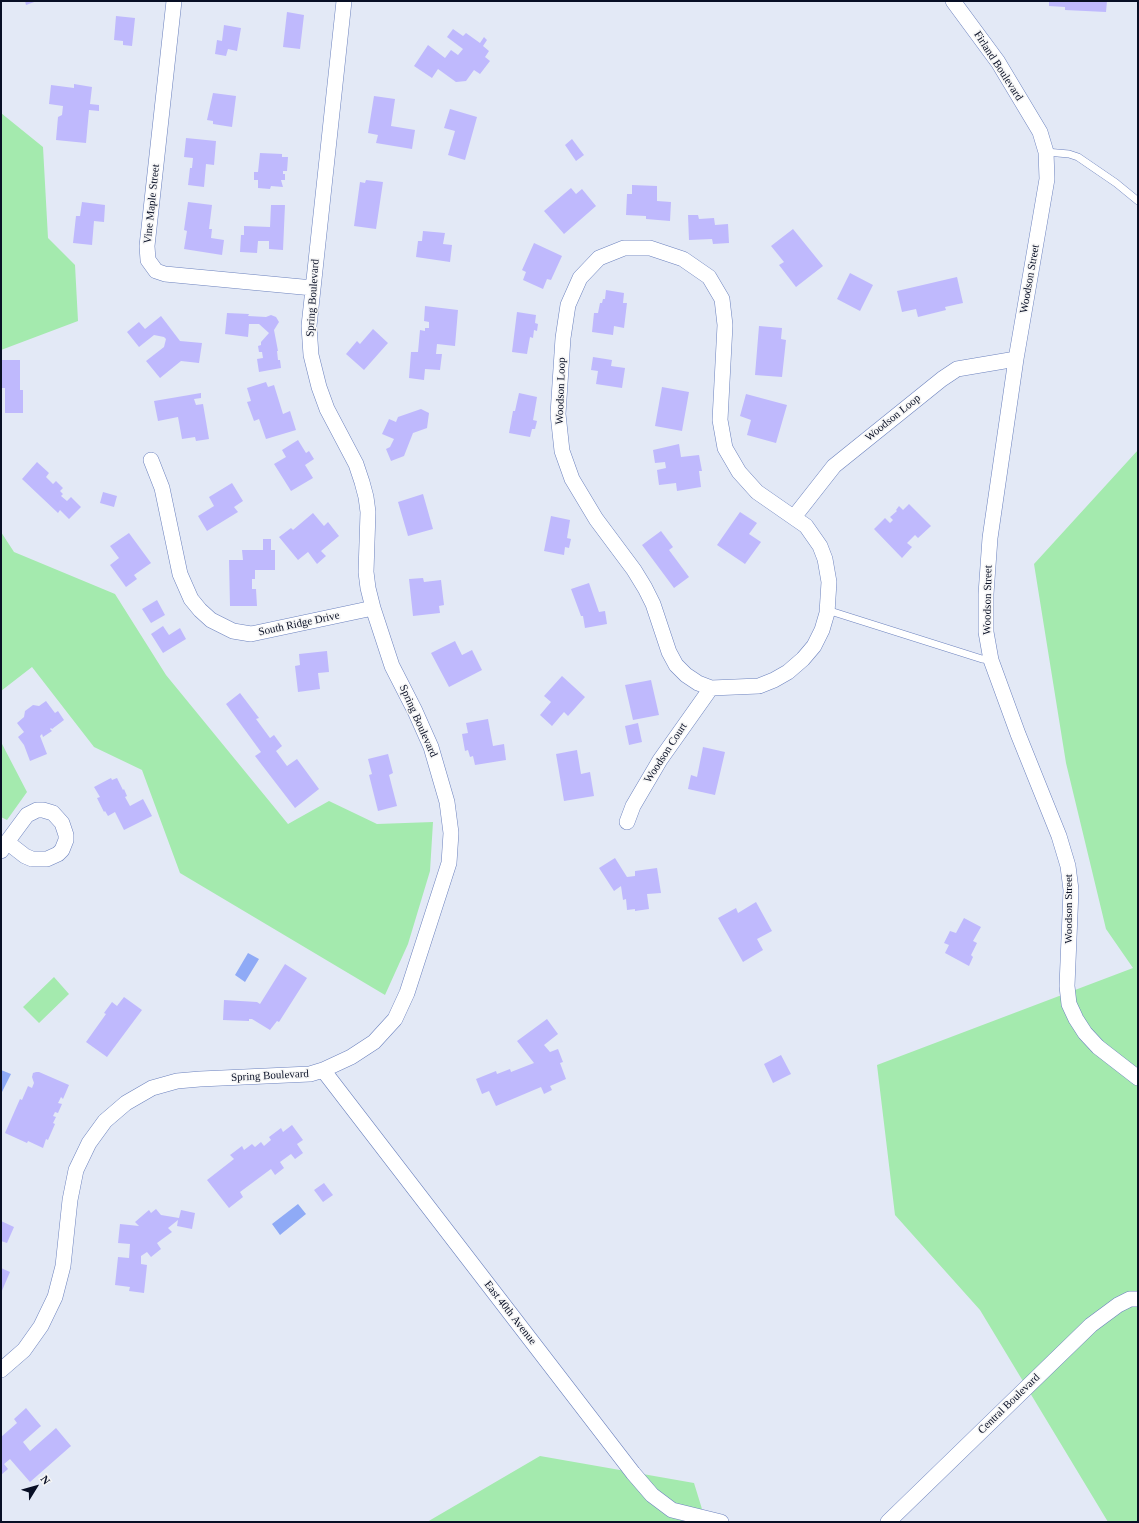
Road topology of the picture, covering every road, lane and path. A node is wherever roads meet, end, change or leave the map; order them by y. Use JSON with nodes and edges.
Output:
{"nodes":[{"id":1,"x":174,"y":1,"type":"edge"},
{"id":2,"x":344,"y":1,"type":"edge"},
{"id":3,"x":953,"y":1,"type":"edge"},
{"id":4,"x":1040,"y":132,"type":"joint"},
{"id":5,"x":1046,"y":152,"type":"junction"},
{"id":6,"x":1138,"y":201,"type":"edge"},
{"id":7,"x":312,"y":288,"type":"junction"},
{"id":8,"x":1016,"y":360,"type":"junction"},
{"id":9,"x":151,"y":460,"type":"dead end"},
{"id":10,"x":794,"y":516,"type":"junction"},
{"id":11,"x":373,"y":608,"type":"junction"},
{"id":12,"x":827,"y":610,"type":"junction"},
{"id":13,"x":991,"y":660,"type":"junction"},
{"id":14,"x":711,"y":688,"type":"junction"},
{"id":15,"x":627,"y":822,"type":"dead end"},
{"id":16,"x":323,"y":1070,"type":"junction"},
{"id":17,"x":1138,"y":1078,"type":"edge"},
{"id":18,"x":1138,"y":1299,"type":"edge"},
{"id":19,"x":1,"y":1370,"type":"edge"},
{"id":20,"x":721,"y":1522,"type":"edge"},
{"id":21,"x":888,"y":1522,"type":"edge"}],
"edges":[{"from":1,"to":7,"type":"street","name":"Vine Maple Street"},
{"from":2,"to":7,"type":"street","name":"Spring Boulevard"},
{"from":3,"to":4,"type":"street","name":"Firland Boulevard"},
{"from":4,"to":5,"type":"street","name":"Woodson Street"},
{"from":5,"to":6,"type":"lane"},
{"from":5,"to":8,"type":"street","name":"Woodson Street"},
{"from":7,"to":11,"type":"street","name":"Spring Boulevard"},
{"from":8,"to":10,"type":"street","name":"Woodson Loop"},
{"from":8,"to":13,"type":"street","name":"Woodson Street"},
{"from":9,"to":11,"type":"street","name":"South Ridge Drive"},
{"from":10,"to":12,"type":"street","name":"Woodson Loop"},
{"from":10,"to":14,"type":"street","name":"Woodson Loop"},
{"from":11,"to":16,"type":"street","name":"Spring Boulevard"},
{"from":12,"to":13,"type":"lane"},
{"from":12,"to":14,"type":"street","name":"Woodson Loop"},
{"from":13,"to":17,"type":"street","name":"Woodson Street"},
{"from":14,"to":15,"type":"street","name":"Woodson Court"},
{"from":16,"to":19,"type":"street","name":"Spring Boulevard"},
{"from":16,"to":20,"type":"street","name":"East 40th Avenue"},
{"from":18,"to":21,"type":"street","name":"Central Boulevard"}]}
